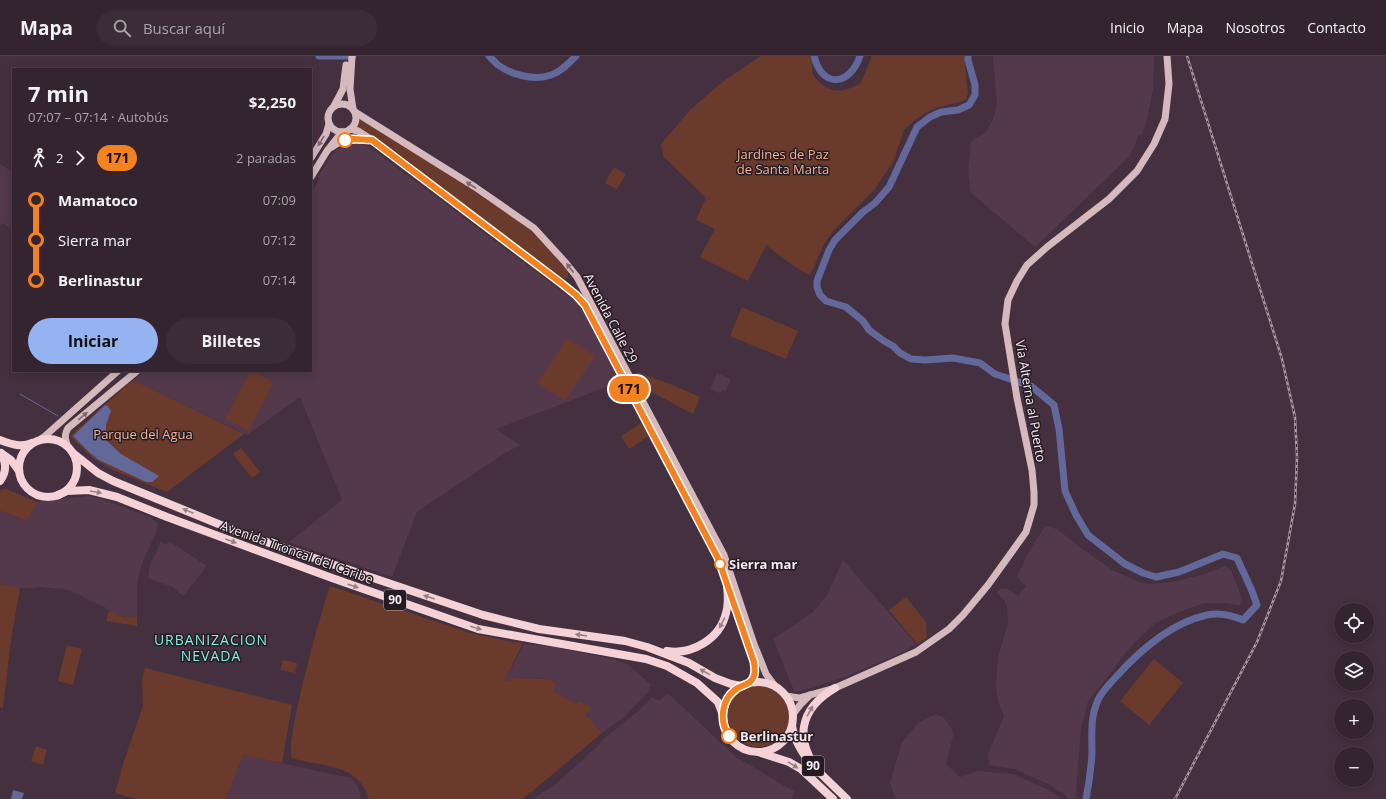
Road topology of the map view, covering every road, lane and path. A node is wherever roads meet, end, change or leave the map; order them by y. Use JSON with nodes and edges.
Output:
{"nodes":[{"id":1,"x":347,"y":56,"type":"edge"},
{"id":2,"x":352,"y":56,"type":"edge"},
{"id":3,"x":1167,"y":56,"type":"edge"},
{"id":4,"x":348,"y":70,"type":"junction"},
{"id":5,"x":334,"y":106,"type":"junction"},
{"id":6,"x":354,"y":110,"type":"junction"},
{"id":7,"x":329,"y":124,"type":"junction"},
{"id":8,"x":350,"y":129,"type":"junction"},
{"id":9,"x":342,"y":132,"type":"junction"},
{"id":10,"x":372,"y":140,"type":"junction"},
{"id":11,"x":327,"y":151,"type":"junction"},
{"id":12,"x":312,"y":156,"type":"edge"},
{"id":13,"x":312,"y":175,"type":"edge"},
{"id":14,"x":117,"y":372,"type":"edge"},
{"id":15,"x":136,"y":372,"type":"edge"},
{"id":16,"x":0,"y":440,"type":"edge"},
{"id":17,"x":35,"y":442,"type":"junction"},
{"id":18,"x":70,"y":450,"type":"junction"},
{"id":19,"x":0,"y":453,"type":"edge"},
{"id":20,"x":19,"y":471,"type":"junction"},
{"id":21,"x":0,"y":481,"type":"edge"},
{"id":22,"x":58,"y":495,"type":"junction"},
{"id":23,"x":727,"y":586,"type":"junction"},
{"id":24,"x":647,"y":647,"type":"junction"},
{"id":25,"x":750,"y":682,"type":"junction"},
{"id":26,"x":741,"y":686,"type":"junction"},
{"id":27,"x":775,"y":686,"type":"junction"},
{"id":28,"x":835,"y":688,"type":"junction"},
{"id":29,"x":786,"y":696,"type":"junction"},
{"id":30,"x":810,"y":696,"type":"junction"},
{"id":31,"x":722,"y":714,"type":"junction"},
{"id":32,"x":793,"y":714,"type":"junction"},
{"id":33,"x":792,"y":726,"type":"junction"},
{"id":34,"x":757,"y":752,"type":"junction"},
{"id":35,"x":819,"y":772,"type":"junction"},
{"id":36,"x":833,"y":799,"type":"edge"},
{"id":37,"x":847,"y":799,"type":"edge"}],
"edges":[{"from":1,"to":4,"type":"main road"},
{"from":2,"to":4,"type":"main road"},
{"from":3,"to":28,"type":"main road","name":"Vía Alterna al Puerto"},
{"from":4,"to":5,"type":"main road"},
{"from":4,"to":6,"type":"main road"},
{"from":5,"to":6,"type":"main road"},
{"from":5,"to":7,"type":"main road"},
{"from":6,"to":8,"type":"main road"},
{"from":27,"to":6,"type":"main road","name":"Avenida Calle 29","one_way":true},
{"from":7,"to":9,"type":"main road"},
{"from":7,"to":12,"type":"main road","one_way":true},
{"from":8,"to":9,"type":"main road"},
{"from":8,"to":10,"type":"main road","name":"Avenida Calle 29"},
{"from":9,"to":11,"type":"main road"},
{"from":10,"to":11,"type":"main road"},
{"from":10,"to":23,"type":"main road","name":"Avenida Calle 29"},
{"from":11,"to":13,"type":"main road"},
{"from":14,"to":17,"type":"main road"},
{"from":18,"to":15,"type":"main road","one_way":true},
{"from":16,"to":17,"type":"highway"},
{"from":17,"to":18,"type":"highway"},
{"from":17,"to":20,"type":"highway"},
{"from":18,"to":22,"type":"highway"},
{"from":24,"to":18,"type":"highway","name":"Avenida Troncal del Caribe","number":"90","one_way":true},
{"from":19,"to":20,"type":"highway"},
{"from":19,"to":21,"type":"highway"},
{"from":20,"to":22,"type":"highway"},
{"from":22,"to":31,"type":"highway","name":"Avenida Troncal del Caribe","number":"90","one_way":true},
{"from":23,"to":24,"type":"highway","one_way":true},
{"from":23,"to":25,"type":"main road","name":"Avenida Calle 29"},
{"from":26,"to":24,"type":"highway","name":"Avenida Troncal del Caribe","number":"90","one_way":true},
{"from":25,"to":26,"type":"highway"},
{"from":25,"to":27,"type":"highway"},
{"from":26,"to":31,"type":"highway"},
{"from":27,"to":29,"type":"highway","number":"90"},
{"from":28,"to":30,"type":"main road","name":"Vía Alterna al Puerto"},
{"from":35,"to":28,"type":"highway","one_way":true},
{"from":29,"to":30,"type":"main road","name":"Vía Alterna al Puerto"},
{"from":29,"to":32,"type":"highway","number":"90"},
{"from":30,"to":32,"type":"main road","name":"Vía Alterna al Puerto"},
{"from":31,"to":34,"type":"highway","number":"90"},
{"from":32,"to":33,"type":"highway","number":"90"},
{"from":33,"to":34,"type":"highway","number":"90"},
{"from":33,"to":35,"type":"highway","number":"90"},
{"from":34,"to":36,"type":"highway","number":"90","one_way":true},
{"from":35,"to":37,"type":"highway","number":"90"}]}
